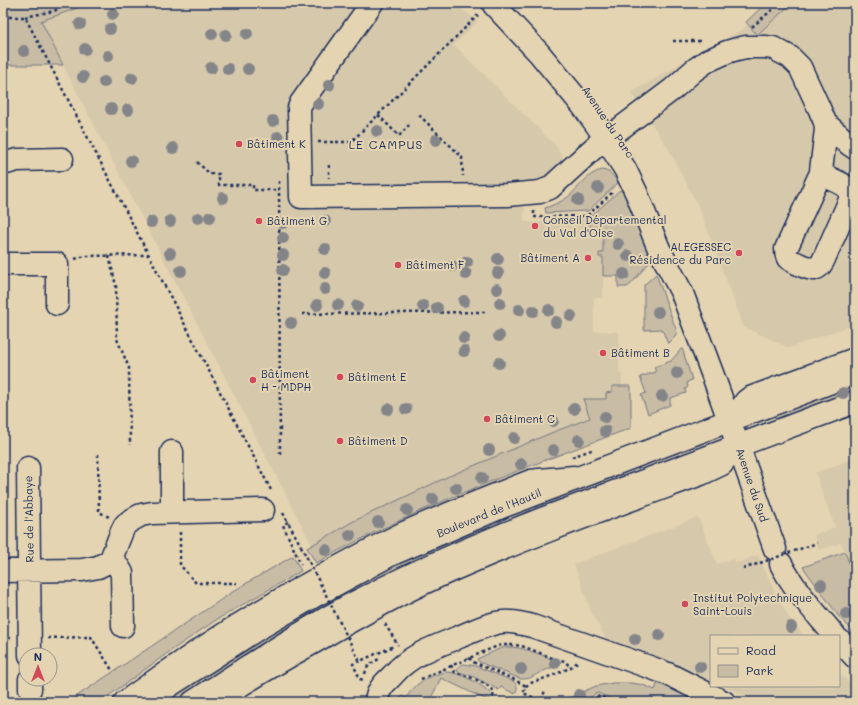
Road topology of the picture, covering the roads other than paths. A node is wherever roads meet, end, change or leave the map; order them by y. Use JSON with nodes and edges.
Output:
{"nodes":[{"id":1,"x":372,"y":3,"type":"edge"},
{"id":2,"x":493,"y":4,"type":"edge"},
{"id":3,"x":825,"y":123,"type":"junction"},
{"id":4,"x":611,"y":135,"type":"junction"},
{"id":5,"x":855,"y":148,"type":"edge"},
{"id":6,"x":62,"y":159,"type":"dead end"},
{"id":7,"x":3,"y":164,"type":"edge"},
{"id":8,"x":821,"y":176,"type":"dead end"},
{"id":9,"x":3,"y":264,"type":"edge"},
{"id":10,"x":56,"y":304,"type":"dead end"},
{"id":11,"x":855,"y":358,"type":"edge"},
{"id":12,"x":855,"y":373,"type":"edge"},
{"id":13,"x":855,"y":402,"type":"edge"},
{"id":14,"x":732,"y":419,"type":"junction"},
{"id":15,"x":735,"y":447,"type":"junction"},
{"id":16,"x":172,"y":452,"type":"dead end"},
{"id":17,"x":28,"y":468,"type":"dead end"},
{"id":18,"x":581,"y":476,"type":"junction"},
{"id":19,"x":273,"y":506,"type":"road end"},
{"id":20,"x":176,"y":512,"type":"junction"},
{"id":21,"x":111,"y":559,"type":"junction"},
{"id":22,"x":3,"y":571,"type":"edge"},
{"id":23,"x":30,"y":571,"type":"junction"},
{"id":24,"x":123,"y":626,"type":"dead end"},
{"id":25,"x":834,"y":635,"type":"edge"},
{"id":26,"x":840,"y":641,"type":"edge"},
{"id":27,"x":30,"y":646,"type":"edge"},
{"id":28,"x":855,"y":657,"type":"edge"},
{"id":29,"x":125,"y":702,"type":"edge"},
{"id":30,"x":148,"y":702,"type":"edge"},
{"id":31,"x":193,"y":702,"type":"edge"},
{"id":32,"x":215,"y":702,"type":"edge"},
{"id":33,"x":376,"y":702,"type":"edge"},
{"id":34,"x":724,"y":702,"type":"edge"}],
"edges":[{"from":1,"to":4,"type":"main road"},
{"from":2,"to":4,"type":"main road","name":"Avenue du Parc"},
{"from":3,"to":4,"type":"main road"},
{"from":3,"to":5,"type":"main road"},
{"from":3,"to":8,"type":"main road"},
{"from":4,"to":14,"type":"main road","name":"Avenue du Parc"},
{"from":6,"to":7,"type":"main road"},
{"from":9,"to":10,"type":"main road"},
{"from":11,"to":14,"type":"main road"},
{"from":12,"to":14,"type":"main road","name":"Boulevard de l'Hautil"},
{"from":13,"to":15,"type":"main road"},
{"from":14,"to":15,"type":"main road","name":"Avenue du Sud"},
{"from":14,"to":18,"type":"main road","name":"Boulevard de l'Hautil"},
{"from":15,"to":25,"type":"main road","name":"Avenue du Sud"},
{"from":15,"to":31,"type":"main road"},
{"from":15,"to":32,"type":"main road"},
{"from":16,"to":20,"type":"main road"},
{"from":17,"to":23,"type":"main road","name":"Rue de l'Abbaye"},
{"from":18,"to":29,"type":"main road"},
{"from":18,"to":30,"type":"main road","name":"Boulevard de l'Hautil"},
{"from":19,"to":20,"type":"main road"},
{"from":20,"to":21,"type":"main road"},
{"from":21,"to":23,"type":"main road","name":"Rue de l'Abbaye"},
{"from":21,"to":24,"type":"main road"},
{"from":22,"to":23,"type":"main road","name":"Rue de l'Abbaye"},
{"from":23,"to":27,"type":"main road","name":"Rue de l'Abbaye"},
{"from":26,"to":28,"type":"main road"},
{"from":33,"to":34,"type":"main road"}]}
